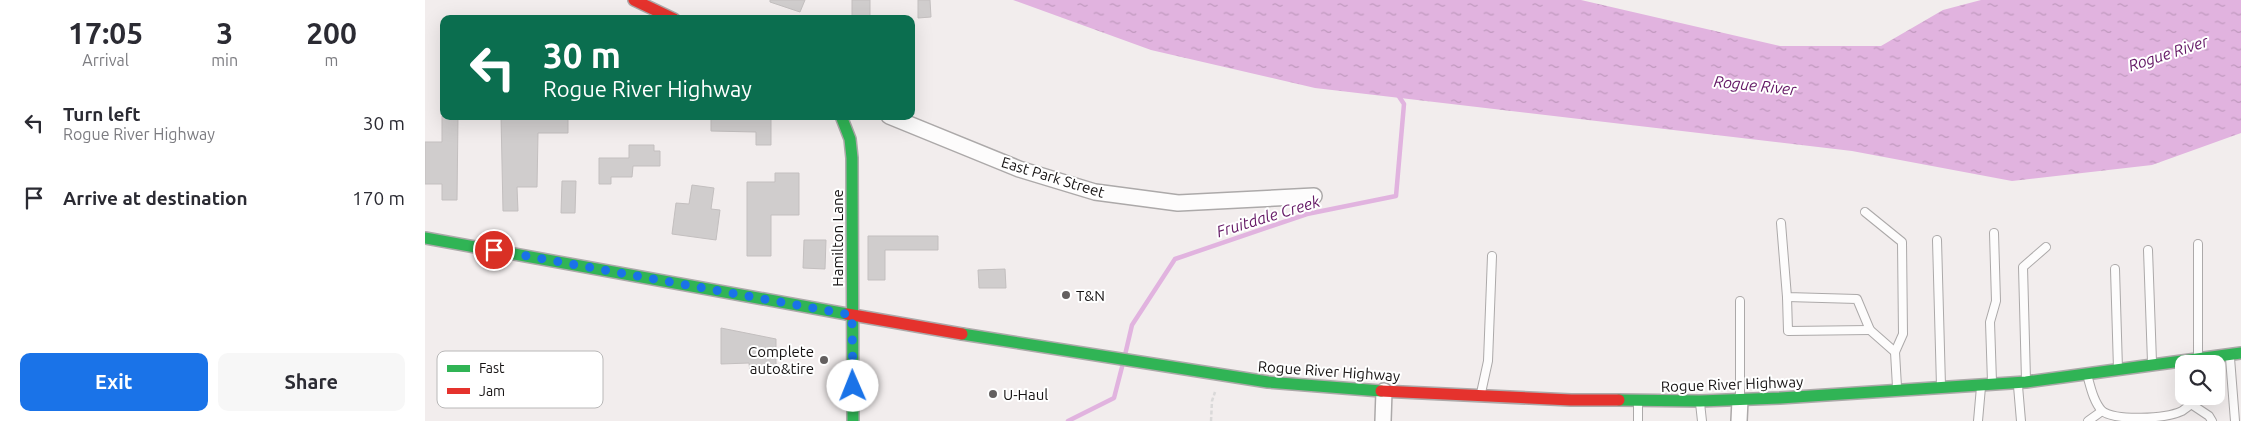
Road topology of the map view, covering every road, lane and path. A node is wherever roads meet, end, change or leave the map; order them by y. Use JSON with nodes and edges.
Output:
{"nodes":[{"id":1,"x":634,"y":0,"type":"edge"},
{"id":2,"x":665,"y":15,"type":"edge"},
{"id":3,"x":843,"y":120,"type":"edge"},
{"id":4,"x":899,"y":120,"type":"edge"},
{"id":5,"x":1315,"y":196,"type":"dead end"},
{"id":6,"x":1865,"y":212,"type":"dead end"},
{"id":7,"x":1781,"y":223,"type":"dead end"},
{"id":8,"x":1994,"y":233,"type":"dead end"},
{"id":9,"x":425,"y":238,"type":"edge"},
{"id":10,"x":1937,"y":240,"type":"dead end"},
{"id":11,"x":2198,"y":244,"type":"dead end"},
{"id":12,"x":2046,"y":247,"type":"dead end"},
{"id":13,"x":2149,"y":250,"type":"dead end"},
{"id":14,"x":1493,"y":256,"type":"dead end"},
{"id":15,"x":2115,"y":269,"type":"dead end"},
{"id":16,"x":1787,"y":297,"type":"junction"},
{"id":17,"x":1740,"y":302,"type":"dead end"},
{"id":18,"x":852,"y":315,"type":"junction"},
{"id":19,"x":1870,"y":330,"type":"junction"},
{"id":20,"x":1895,"y":352,"type":"junction"},
{"id":21,"x":2235,"y":354,"type":"edge"},
{"id":22,"x":2191,"y":355,"type":"edge"},
{"id":23,"x":2175,"y":364,"type":"edge"},
{"id":24,"x":2153,"y":367,"type":"junction"},
{"id":25,"x":2118,"y":371,"type":"junction"},
{"id":26,"x":2087,"y":375,"type":"junction"},
{"id":27,"x":1219,"y":376,"type":"junction"},
{"id":28,"x":2022,"y":382,"type":"junction"},
{"id":29,"x":1987,"y":385,"type":"junction"},
{"id":30,"x":1941,"y":388,"type":"junction"},
{"id":31,"x":1384,"y":391,"type":"junction"},
{"id":32,"x":1897,"y":392,"type":"junction"},
{"id":33,"x":1480,"y":395,"type":"junction"},
{"id":34,"x":1739,"y":400,"type":"junction"},
{"id":35,"x":1638,"y":401,"type":"junction"},
{"id":36,"x":1700,"y":401,"type":"junction"},
{"id":37,"x":2188,"y":405,"type":"edge"},
{"id":38,"x":2197,"y":405,"type":"edge"},
{"id":39,"x":2102,"y":411,"type":"junction"},
{"id":40,"x":853,"y":421,"type":"edge"},
{"id":41,"x":1211,"y":421,"type":"edge"},
{"id":42,"x":1383,"y":421,"type":"edge"},
{"id":43,"x":1638,"y":421,"type":"edge"},
{"id":44,"x":1701,"y":421,"type":"edge"},
{"id":45,"x":1739,"y":421,"type":"edge"},
{"id":46,"x":1978,"y":421,"type":"edge"},
{"id":47,"x":2021,"y":421,"type":"edge"},
{"id":48,"x":2088,"y":421,"type":"edge"},
{"id":49,"x":2103,"y":421,"type":"edge"},
{"id":50,"x":2108,"y":421,"type":"edge"},
{"id":51,"x":2212,"y":421,"type":"edge"},
{"id":52,"x":2235,"y":421,"type":"edge"}],
"edges":[{"from":1,"to":2,"type":"main road"},
{"from":3,"to":18,"type":"main road","name":"Hamilton Lane"},
{"from":4,"to":5,"type":"street","name":"East Park Street"},
{"from":6,"to":20,"type":"lane"},
{"from":7,"to":16,"type":"lane"},
{"from":8,"to":29,"type":"lane"},
{"from":9,"to":18,"type":"main road","name":"Rogue River Highway"},
{"from":10,"to":30,"type":"lane"},
{"from":11,"to":22,"type":"lane"},
{"from":12,"to":28,"type":"lane"},
{"from":13,"to":24,"type":"lane"},
{"from":14,"to":33,"type":"lane"},
{"from":15,"to":25,"type":"lane"},
{"from":16,"to":19,"type":"lane"},
{"from":16,"to":19,"type":"lane"},
{"from":17,"to":34,"type":"lane"},
{"from":18,"to":27,"type":"main road","name":"Rogue River Highway"},
{"from":18,"to":40,"type":"main road","name":"Hamilton Lane"},
{"from":19,"to":20,"type":"lane"},
{"from":20,"to":32,"type":"lane"},
{"from":21,"to":52,"type":"lane"},
{"from":23,"to":24,"type":"main road","name":"Rogue River Highway"},
{"from":24,"to":25,"type":"main road","name":"Rogue River Highway"},
{"from":25,"to":26,"type":"main road","name":"Rogue River Highway"},
{"from":26,"to":28,"type":"main road","name":"Rogue River Highway"},
{"from":26,"to":39,"type":"lane"},
{"from":27,"to":31,"type":"main road","name":"Rogue River Highway"},
{"from":27,"to":41,"type":"path"},
{"from":28,"to":29,"type":"main road","name":"Rogue River Highway"},
{"from":28,"to":47,"type":"lane"},
{"from":29,"to":30,"type":"main road","name":"Rogue River Highway"},
{"from":29,"to":46,"type":"lane"},
{"from":30,"to":32,"type":"main road","name":"Rogue River Highway"},
{"from":31,"to":33,"type":"main road","name":"Rogue River Highway"},
{"from":31,"to":42,"type":"street"},
{"from":32,"to":34,"type":"main road","name":"Rogue River Highway"},
{"from":33,"to":35,"type":"main road","name":"Rogue River Highway"},
{"from":34,"to":36,"type":"main road","name":"Rogue River Highway"},
{"from":34,"to":45,"type":"street"},
{"from":35,"to":36,"type":"main road","name":"Rogue River Highway"},
{"from":35,"to":43,"type":"lane"},
{"from":36,"to":44,"type":"lane"},
{"from":37,"to":39,"type":"lane"},
{"from":38,"to":51,"type":"lane"},
{"from":39,"to":48,"type":"lane"},
{"from":39,"to":49,"type":"lane"},
{"from":39,"to":50,"type":"lane"}]}
